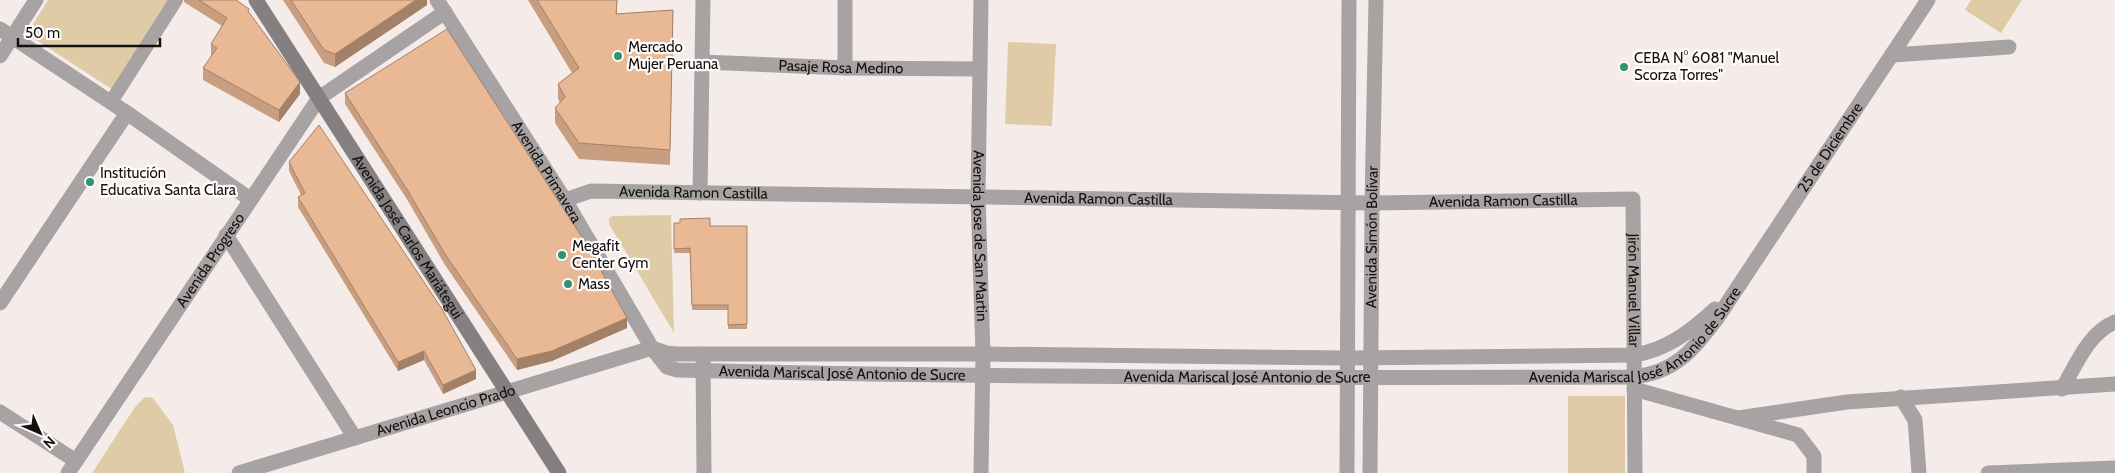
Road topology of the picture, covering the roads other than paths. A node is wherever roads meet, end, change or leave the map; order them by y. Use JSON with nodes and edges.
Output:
{"nodes":[{"id":1,"x":36,"y":0,"type":"edge"},
{"id":2,"x":176,"y":0,"type":"edge"},
{"id":3,"x":256,"y":0,"type":"edge"},
{"id":4,"x":703,"y":0,"type":"edge"},
{"id":5,"x":845,"y":0,"type":"edge"},
{"id":6,"x":981,"y":0,"type":"edge"},
{"id":7,"x":1348,"y":0,"type":"edge"},
{"id":8,"x":1376,"y":0,"type":"edge"},
{"id":9,"x":1928,"y":0,"type":"edge"},
{"id":10,"x":441,"y":6,"type":"edge"},
{"id":11,"x":6,"y":33,"type":"edge"},
{"id":12,"x":2009,"y":47,"type":"dead end"},
{"id":13,"x":1893,"y":55,"type":"junction"},
{"id":14,"x":0,"y":56,"type":"edge"},
{"id":15,"x":702,"y":62,"type":"junction"},
{"id":16,"x":845,"y":68,"type":"junction"},
{"id":17,"x":980,"y":69,"type":"junction"},
{"id":18,"x":318,"y":98,"type":"junction"},
{"id":19,"x":111,"y":102,"type":"junction"},
{"id":20,"x":127,"y":113,"type":"junction"},
{"id":21,"x":700,"y":193,"type":"junction"},
{"id":22,"x":978,"y":196,"type":"junction"},
{"id":23,"x":250,"y":199,"type":"junction"},
{"id":24,"x":1633,"y":199,"type":"joint"},
{"id":25,"x":565,"y":200,"type":"junction"},
{"id":26,"x":1346,"y":202,"type":"junction"},
{"id":27,"x":1372,"y":203,"type":"junction"},
{"id":28,"x":226,"y":235,"type":"junction"},
{"id":29,"x":1733,"y":294,"type":"junction"},
{"id":30,"x":0,"y":304,"type":"edge"},
{"id":31,"x":2115,"y":322,"type":"edge"},
{"id":32,"x":652,"y":348,"type":"junction"},
{"id":33,"x":703,"y":354,"type":"junction"},
{"id":34,"x":983,"y":354,"type":"junction"},
{"id":35,"x":1634,"y":355,"type":"junction"},
{"id":36,"x":1347,"y":358,"type":"junction"},
{"id":37,"x":1371,"y":358,"type":"junction"},
{"id":38,"x":703,"y":371,"type":"junction"},
{"id":39,"x":983,"y":376,"type":"junction"},
{"id":40,"x":1346,"y":378,"type":"junction"},
{"id":41,"x":1370,"y":378,"type":"junction"},
{"id":42,"x":1634,"y":383,"type":"junction"},
{"id":43,"x":2115,"y":384,"type":"edge"},
{"id":44,"x":2062,"y":389,"type":"junction"},
{"id":45,"x":506,"y":392,"type":"junction"},
{"id":46,"x":1901,"y":397,"type":"junction"},
{"id":47,"x":0,"y":412,"type":"edge"},
{"id":48,"x":1738,"y":418,"type":"junction"},
{"id":49,"x":354,"y":438,"type":"junction"},
{"id":50,"x":72,"y":467,"type":"edge"},
{"id":51,"x":2115,"y":468,"type":"edge"},
{"id":52,"x":239,"y":473,"type":"edge"},
{"id":53,"x":559,"y":473,"type":"edge"},
{"id":54,"x":704,"y":473,"type":"edge"},
{"id":55,"x":981,"y":473,"type":"edge"},
{"id":56,"x":1347,"y":473,"type":"edge"},
{"id":57,"x":1370,"y":473,"type":"edge"},
{"id":58,"x":1635,"y":473,"type":"edge"},
{"id":59,"x":1814,"y":473,"type":"edge"},
{"id":60,"x":1919,"y":473,"type":"edge"},
{"id":61,"x":1988,"y":473,"type":"edge"}],
"edges":[{"from":1,"to":11,"type":"street"},
{"from":2,"to":19,"type":"street"},
{"from":3,"to":18,"type":"main road","name":"Avenida José Carlos Mariátegui"},
{"from":4,"to":15,"type":"street"},
{"from":5,"to":16,"type":"street"},
{"from":6,"to":17,"type":"street","name":"Avenida Jose de San Martin"},
{"from":7,"to":26,"type":"street","name":"Avenida Simón Bolívar"},
{"from":8,"to":27,"type":"street","name":"Avenida Simón Bolívar"},
{"from":9,"to":13,"type":"street","name":"25 de Diciembre"},
{"from":10,"to":18,"type":"street","name":"Avenida Progreso"},
{"from":10,"to":25,"type":"street","name":"Avenida Primavera"},
{"from":11,"to":14,"type":"street"},
{"from":11,"to":19,"type":"street"},
{"from":12,"to":13,"type":"street"},
{"from":13,"to":29,"type":"street","name":"25 de Diciembre"},
{"from":15,"to":16,"type":"street","name":"Pasaje Rosa Medino"},
{"from":15,"to":21,"type":"street"},
{"from":16,"to":17,"type":"street","name":"Pasaje Rosa Medino"},
{"from":17,"to":22,"type":"street","name":"Avenida Jose de San Martin"},
{"from":18,"to":23,"type":"street","name":"Avenida Progreso"},
{"from":18,"to":45,"type":"main road","name":"Avenida José Carlos Mariátegui"},
{"from":19,"to":20,"type":"street"},
{"from":20,"to":23,"type":"street"},
{"from":20,"to":30,"type":"street"},
{"from":21,"to":22,"type":"street","name":"Avenida Ramon Castilla"},
{"from":21,"to":25,"type":"street","name":"Avenida Ramon Castilla"},
{"from":22,"to":26,"type":"street","name":"Avenida Ramon Castilla"},
{"from":22,"to":34,"type":"street","name":"Avenida Jose de San Martin"},
{"from":23,"to":28,"type":"street","name":"Avenida Progreso"},
{"from":24,"to":27,"type":"street","name":"Avenida Ramon Castilla"},
{"from":24,"to":35,"type":"street","name":"Jirón Manuel Villar"},
{"from":25,"to":32,"type":"street","name":"Avenida Primavera"},
{"from":26,"to":27,"type":"street","name":"Avenida Ramon Castilla"},
{"from":26,"to":36,"type":"street","name":"Avenida Simón Bolívar"},
{"from":27,"to":37,"type":"street","name":"Avenida Simón Bolívar"},
{"from":28,"to":49,"type":"street"},
{"from":28,"to":50,"type":"street","name":"Avenida Progreso"},
{"from":29,"to":35,"type":"street","name":"Avenida Mariscal José Antonio de Sucre"},
{"from":29,"to":42,"type":"street","name":"Avenida Mariscal José Antonio de Sucre"},
{"from":31,"to":44,"type":"street"},
{"from":32,"to":33,"type":"street","name":"Avenida Mariscal José Antonio de Sucre"},
{"from":32,"to":38,"type":"street","name":"Avenida Mariscal José Antonio de Sucre"},
{"from":32,"to":45,"type":"street","name":"Avenida Leoncio Prado"},
{"from":33,"to":34,"type":"street","name":"Avenida Mariscal José Antonio de Sucre"},
{"from":33,"to":38,"type":"street"},
{"from":34,"to":36,"type":"street","name":"Avenida Mariscal José Antonio de Sucre"},
{"from":34,"to":39,"type":"street","name":"Avenida Jose de San Martin"},
{"from":35,"to":37,"type":"street","name":"Avenida Mariscal José Antonio de Sucre"},
{"from":35,"to":42,"type":"street","name":"Jirón Manuel Villar"},
{"from":36,"to":37,"type":"street","name":"Avenida Mariscal José Antonio de Sucre"},
{"from":36,"to":40,"type":"street","name":"Avenida Simón Bolívar"},
{"from":37,"to":41,"type":"street","name":"Avenida Simón Bolívar"},
{"from":38,"to":39,"type":"street","name":"Avenida Mariscal José Antonio de Sucre"},
{"from":38,"to":54,"type":"street"},
{"from":39,"to":40,"type":"street","name":"Avenida Mariscal José Antonio de Sucre"},
{"from":39,"to":55,"type":"street","name":"Avenida Jose de San Martin"},
{"from":40,"to":41,"type":"street","name":"Avenida Mariscal José Antonio de Sucre"},
{"from":40,"to":56,"type":"street","name":"Avenida Simón Bolívar"},
{"from":41,"to":42,"type":"street","name":"Avenida Mariscal José Antonio de Sucre"},
{"from":41,"to":57,"type":"street","name":"Avenida Simón Bolívar"},
{"from":42,"to":48,"type":"street"},
{"from":42,"to":58,"type":"street","name":"Jirón Manuel Villar"},
{"from":43,"to":44,"type":"street"},
{"from":44,"to":46,"type":"street"},
{"from":45,"to":49,"type":"street","name":"Avenida Leoncio Prado"},
{"from":45,"to":53,"type":"main road","name":"Avenida José Carlos Mariátegui"},
{"from":46,"to":48,"type":"street"},
{"from":46,"to":60,"type":"street"},
{"from":47,"to":50,"type":"street"},
{"from":48,"to":59,"type":"street"},
{"from":49,"to":52,"type":"street","name":"Avenida Leoncio Prado"},
{"from":51,"to":61,"type":"street"}]}
